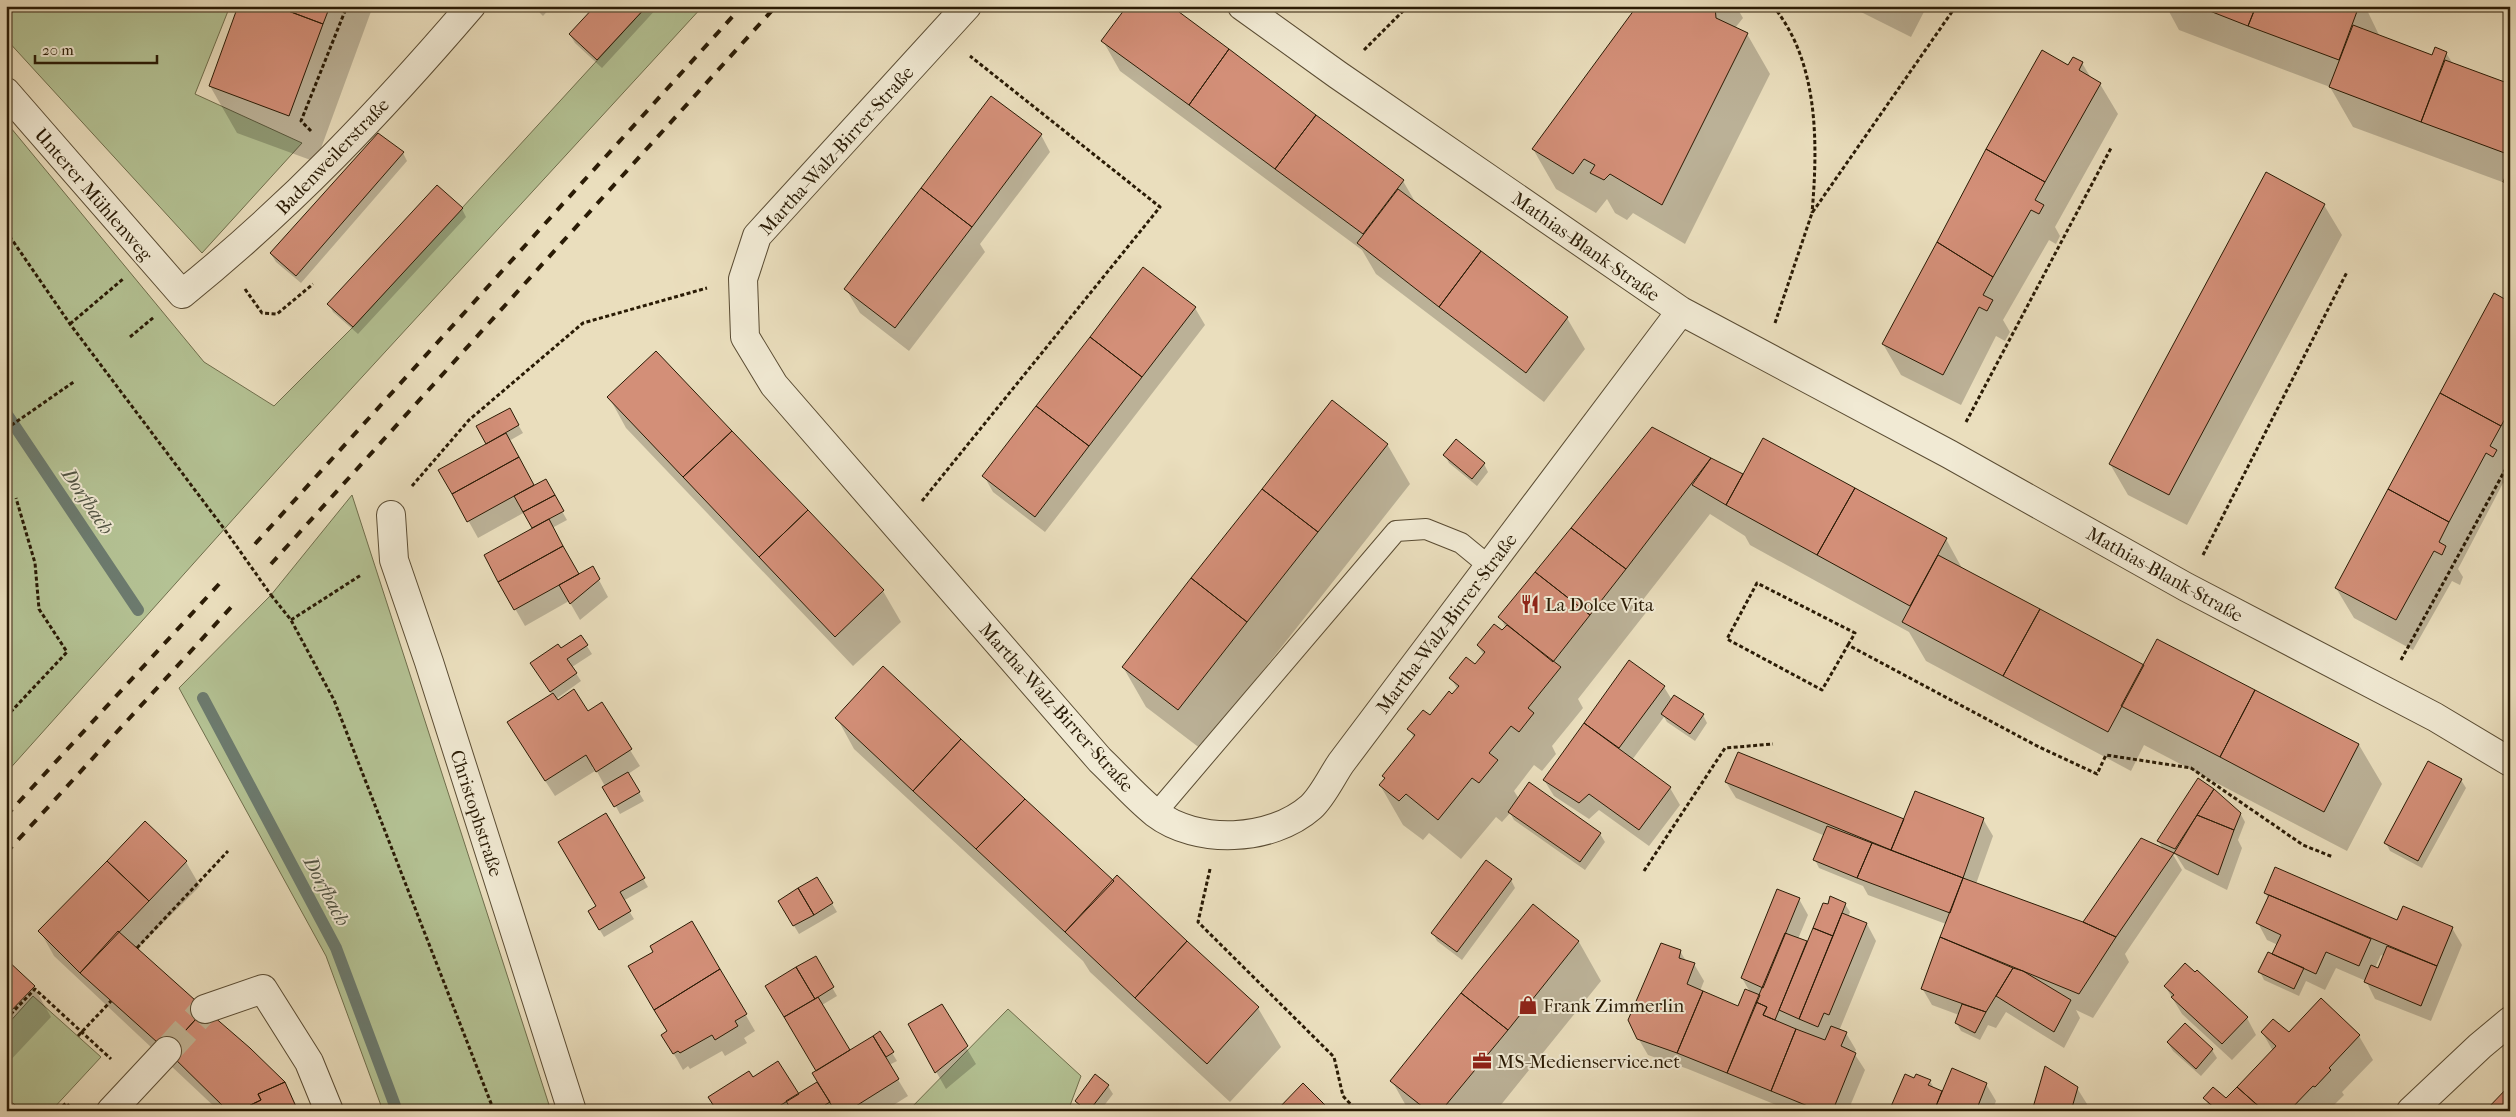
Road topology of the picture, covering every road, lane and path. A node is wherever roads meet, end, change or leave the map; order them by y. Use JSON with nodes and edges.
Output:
{"nodes":[{"id":1,"x":347,"y":6,"type":"edge"},
{"id":2,"x":471,"y":6,"type":"edge"},
{"id":3,"x":967,"y":6,"type":"edge"},
{"id":4,"x":1242,"y":6,"type":"edge"},
{"id":5,"x":1408,"y":6,"type":"edge"},
{"id":6,"x":1773,"y":6,"type":"edge"},
{"id":7,"x":1956,"y":6,"type":"edge"},
{"id":8,"x":2500,"y":6,"type":"edge"},
{"id":9,"x":2510,"y":10,"type":"edge"},
{"id":10,"x":941,"y":34,"type":"junction"},
{"id":11,"x":1338,"y":75,"type":"junction"},
{"id":12,"x":6,"y":92,"type":"edge"},
{"id":13,"x":302,"y":121,"type":"dead end"},
{"id":14,"x":2111,"y":148,"type":"dead end"},
{"id":15,"x":1812,"y":213,"type":"junction"},
{"id":16,"x":6,"y":231,"type":"edge"},
{"id":17,"x":220,"y":264,"type":"junction"},
{"id":18,"x":130,"y":272,"type":"dead end"},
{"id":19,"x":2347,"y":272,"type":"dead end"},
{"id":20,"x":743,"y":279,"type":"junction"},
{"id":21,"x":313,"y":284,"type":"dead end"},
{"id":22,"x":182,"y":294,"type":"joint"},
{"id":23,"x":1681,"y":311,"type":"junction"},
{"id":24,"x":70,"y":324,"type":"junction"},
{"id":25,"x":1764,"y":356,"type":"junction"},
{"id":26,"x":75,"y":381,"type":"dead end"},
{"id":27,"x":6,"y":429,"type":"edge"},
{"id":28,"x":1949,"y":454,"type":"junction"},
{"id":29,"x":2510,"y":461,"type":"edge"},
{"id":30,"x":16,"y":498,"type":"dead end"},
{"id":31,"x":391,"y":515,"type":"joint"},
{"id":32,"x":899,"y":529,"type":"junction"},
{"id":33,"x":1489,"y":566,"type":"junction"},
{"id":34,"x":365,"y":572,"type":"dead end"},
{"id":35,"x":2186,"y":587,"type":"junction"},
{"id":36,"x":290,"y":620,"type":"junction"},
{"id":37,"x":1848,"y":645,"type":"junction"},
{"id":38,"x":2384,"y":690,"type":"junction"},
{"id":39,"x":6,"y":717,"type":"edge"},
{"id":40,"x":1773,"y":744,"type":"dead end"},
{"id":41,"x":2510,"y":762,"type":"edge"},
{"id":42,"x":1156,"y":813,"type":"junction"},
{"id":43,"x":1217,"y":836,"type":"junction"},
{"id":44,"x":228,"y":852,"type":"dead end"},
{"id":45,"x":2333,"y":857,"type":"dead end"},
{"id":46,"x":1644,"y":871,"type":"dead end"},
{"id":47,"x":137,"y":948,"type":"dead end"},
{"id":48,"x":111,"y":1002,"type":"dead end"},
{"id":49,"x":205,"y":1009,"type":"tunnel mouth"},
{"id":50,"x":6,"y":1019,"type":"edge"},
{"id":51,"x":2510,"y":1021,"type":"edge"},
{"id":52,"x":81,"y":1032,"type":"junction"},
{"id":53,"x":78,"y":1036,"type":"dead end"},
{"id":54,"x":167,"y":1051,"type":"tunnel mouth"},
{"id":55,"x":137,"y":1083,"type":"junction"},
{"id":56,"x":6,"y":1108,"type":"edge"},
{"id":57,"x":9,"y":1111,"type":"edge"},
{"id":58,"x":58,"y":1111,"type":"edge"},
{"id":59,"x":74,"y":1111,"type":"edge"},
{"id":60,"x":111,"y":1111,"type":"edge"},
{"id":61,"x":329,"y":1111,"type":"edge"},
{"id":62,"x":494,"y":1111,"type":"edge"},
{"id":63,"x":572,"y":1111,"type":"edge"},
{"id":64,"x":1357,"y":1111,"type":"edge"},
{"id":65,"x":2411,"y":1111,"type":"edge"}],
"edges":[{"from":1,"to":13,"type":"path"},
{"from":2,"to":17,"type":"street","name":"Badenweilerstraße"},
{"from":3,"to":10,"type":"street","name":"Martha-Walz-Birrer-Straße"},
{"from":4,"to":11,"type":"street","name":"Mathias-Blank-Straße"},
{"from":5,"to":11,"type":"path"},
{"from":6,"to":15,"type":"path"},
{"from":7,"to":15,"type":"path"},
{"from":8,"to":9,"type":"path"},
{"from":10,"to":20,"type":"street","name":"Martha-Walz-Birrer-Straße"},
{"from":10,"to":32,"type":"path"},
{"from":11,"to":23,"type":"street","name":"Mathias-Blank-Straße"},
{"from":12,"to":22,"type":"street","name":"Unterer Mühlenweg"},
{"from":14,"to":28,"type":"path"},
{"from":15,"to":25,"type":"path"},
{"from":16,"to":24,"type":"path"},
{"from":17,"to":21,"type":"path"},
{"from":17,"to":22,"type":"street","name":"Badenweilerstraße"},
{"from":18,"to":24,"type":"path"},
{"from":19,"to":35,"type":"path"},
{"from":20,"to":31,"type":"path"},
{"from":20,"to":32,"type":"street","name":"Martha-Walz-Birrer-Straße"},
{"from":23,"to":25,"type":"street","name":"Mathias-Blank-Straße"},
{"from":23,"to":33,"type":"street","name":"Martha-Walz-Birrer-Straße"},
{"from":24,"to":36,"type":"path","bridge":true},
{"from":25,"to":28,"type":"street","name":"Mathias-Blank-Straße"},
{"from":26,"to":27,"type":"path"},
{"from":28,"to":35,"type":"street","name":"Mathias-Blank-Straße"},
{"from":29,"to":38,"type":"path"},
{"from":30,"to":39,"type":"path"},
{"from":31,"to":63,"type":"street","name":"Christophstraße"},
{"from":32,"to":42,"type":"street","name":"Martha-Walz-Birrer-Straße"},
{"from":33,"to":42,"type":"lane"},
{"from":33,"to":43,"type":"street","name":"Martha-Walz-Birrer-Straße"},
{"from":34,"to":36,"type":"path"},
{"from":35,"to":38,"type":"street","name":"Mathias-Blank-Straße"},
{"from":36,"to":62,"type":"path"},
{"from":37,"to":37,"type":"path"},
{"from":37,"to":45,"type":"path"},
{"from":38,"to":41,"type":"street","name":"Mathias-Blank-Straße"},
{"from":40,"to":46,"type":"path"},
{"from":42,"to":43,"type":"street","name":"Martha-Walz-Birrer-Straße"},
{"from":43,"to":64,"type":"path"},
{"from":44,"to":47,"type":"path"},
{"from":48,"to":52,"type":"path"},
{"from":49,"to":61,"type":"street"},
{"from":50,"to":52,"type":"path"},
{"from":51,"to":65,"type":"street"},
{"from":52,"to":53,"type":"path"},
{"from":52,"to":55,"type":"path"},
{"from":54,"to":55,"type":"street"},
{"from":55,"to":60,"type":"street"},
{"from":56,"to":57,"type":"path"},
{"from":58,"to":59,"type":"path"}]}
